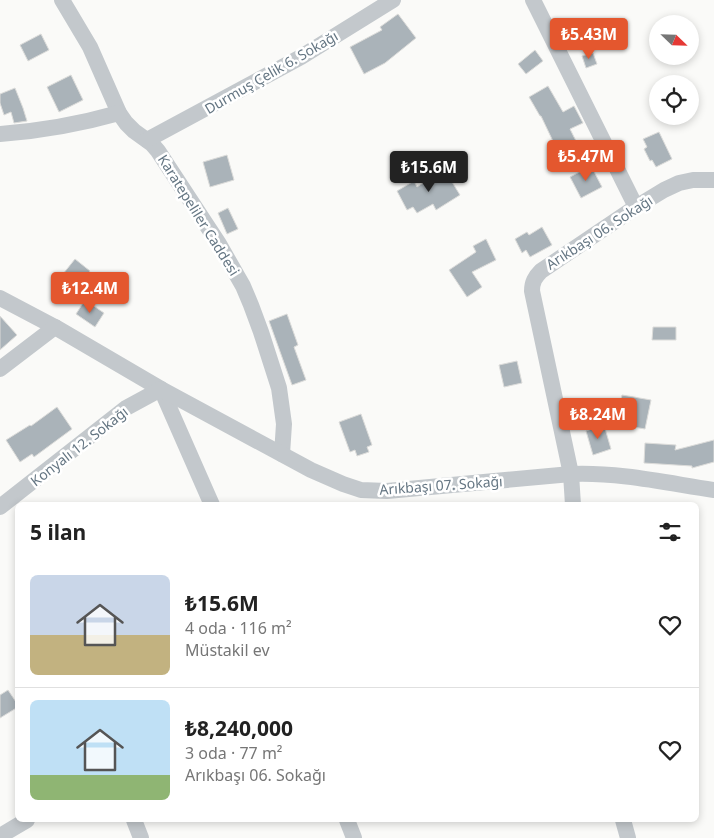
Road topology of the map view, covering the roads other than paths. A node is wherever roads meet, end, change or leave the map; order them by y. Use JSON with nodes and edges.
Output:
{"nodes":[{"id":1,"x":62,"y":0,"type":"edge"},
{"id":2,"x":393,"y":0,"type":"edge"},
{"id":3,"x":533,"y":0,"type":"edge"},
{"id":4,"x":119,"y":113,"type":"junction"},
{"id":5,"x":0,"y":134,"type":"edge"},
{"id":6,"x":147,"y":140,"type":"junction"},
{"id":7,"x":714,"y":180,"type":"edge"},
{"id":8,"x":636,"y":207,"type":"junction"},
{"id":9,"x":0,"y":298,"type":"edge"},
{"id":10,"x":55,"y":327,"type":"junction"},
{"id":11,"x":0,"y":369,"type":"edge"},
{"id":12,"x":161,"y":389,"type":"junction"},
{"id":13,"x":282,"y":454,"type":"junction"},
{"id":14,"x":571,"y":474,"type":"junction"},
{"id":15,"x":714,"y":490,"type":"edge"},
{"id":16,"x":211,"y":502,"type":"edge"},
{"id":17,"x":574,"y":502,"type":"edge"},
{"id":18,"x":0,"y":507,"type":"edge"},
{"id":19,"x":24,"y":822,"type":"edge"},
{"id":20,"x":135,"y":822,"type":"edge"},
{"id":21,"x":348,"y":822,"type":"edge"},
{"id":22,"x":624,"y":822,"type":"edge"},
{"id":23,"x":0,"y":836,"type":"edge"},
{"id":24,"x":141,"y":838,"type":"edge"},
{"id":25,"x":354,"y":838,"type":"edge"},
{"id":26,"x":628,"y":838,"type":"edge"}],
"edges":[{"from":1,"to":4,"type":"street","name":"Karatepeliler Caddesi"},
{"from":2,"to":6,"type":"street","name":"Durmuş Çelik 6. Sokağı"},
{"from":3,"to":8,"type":"street"},
{"from":4,"to":5,"type":"street"},
{"from":4,"to":6,"type":"street","name":"Karatepeliler Caddesi"},
{"from":6,"to":13,"type":"street","name":"Karatepeliler Caddesi"},
{"from":7,"to":8,"type":"street","name":"Arıkbaşı 06. Sokağı"},
{"from":8,"to":14,"type":"street","name":"Arıkbaşı 06. Sokağı"},
{"from":9,"to":10,"type":"street","name":"Arıkbaşı 07. Sokağı"},
{"from":10,"to":11,"type":"street"},
{"from":10,"to":12,"type":"street","name":"Arıkbaşı 07. Sokağı"},
{"from":12,"to":13,"type":"street","name":"Arıkbaşı 07. Sokağı"},
{"from":12,"to":16,"type":"street"},
{"from":12,"to":18,"type":"street","name":"Konyalı 12. Sokağı"},
{"from":13,"to":14,"type":"street","name":"Arıkbaşı 07. Sokağı"},
{"from":14,"to":15,"type":"street","name":"Arıkbaşı 07. Sokağı"},
{"from":14,"to":17,"type":"street","name":"Arıkbaşı 06. Sokağı"},
{"from":19,"to":23,"type":"street"},
{"from":20,"to":24,"type":"street"},
{"from":21,"to":25,"type":"street"},
{"from":22,"to":26,"type":"street"}]}
